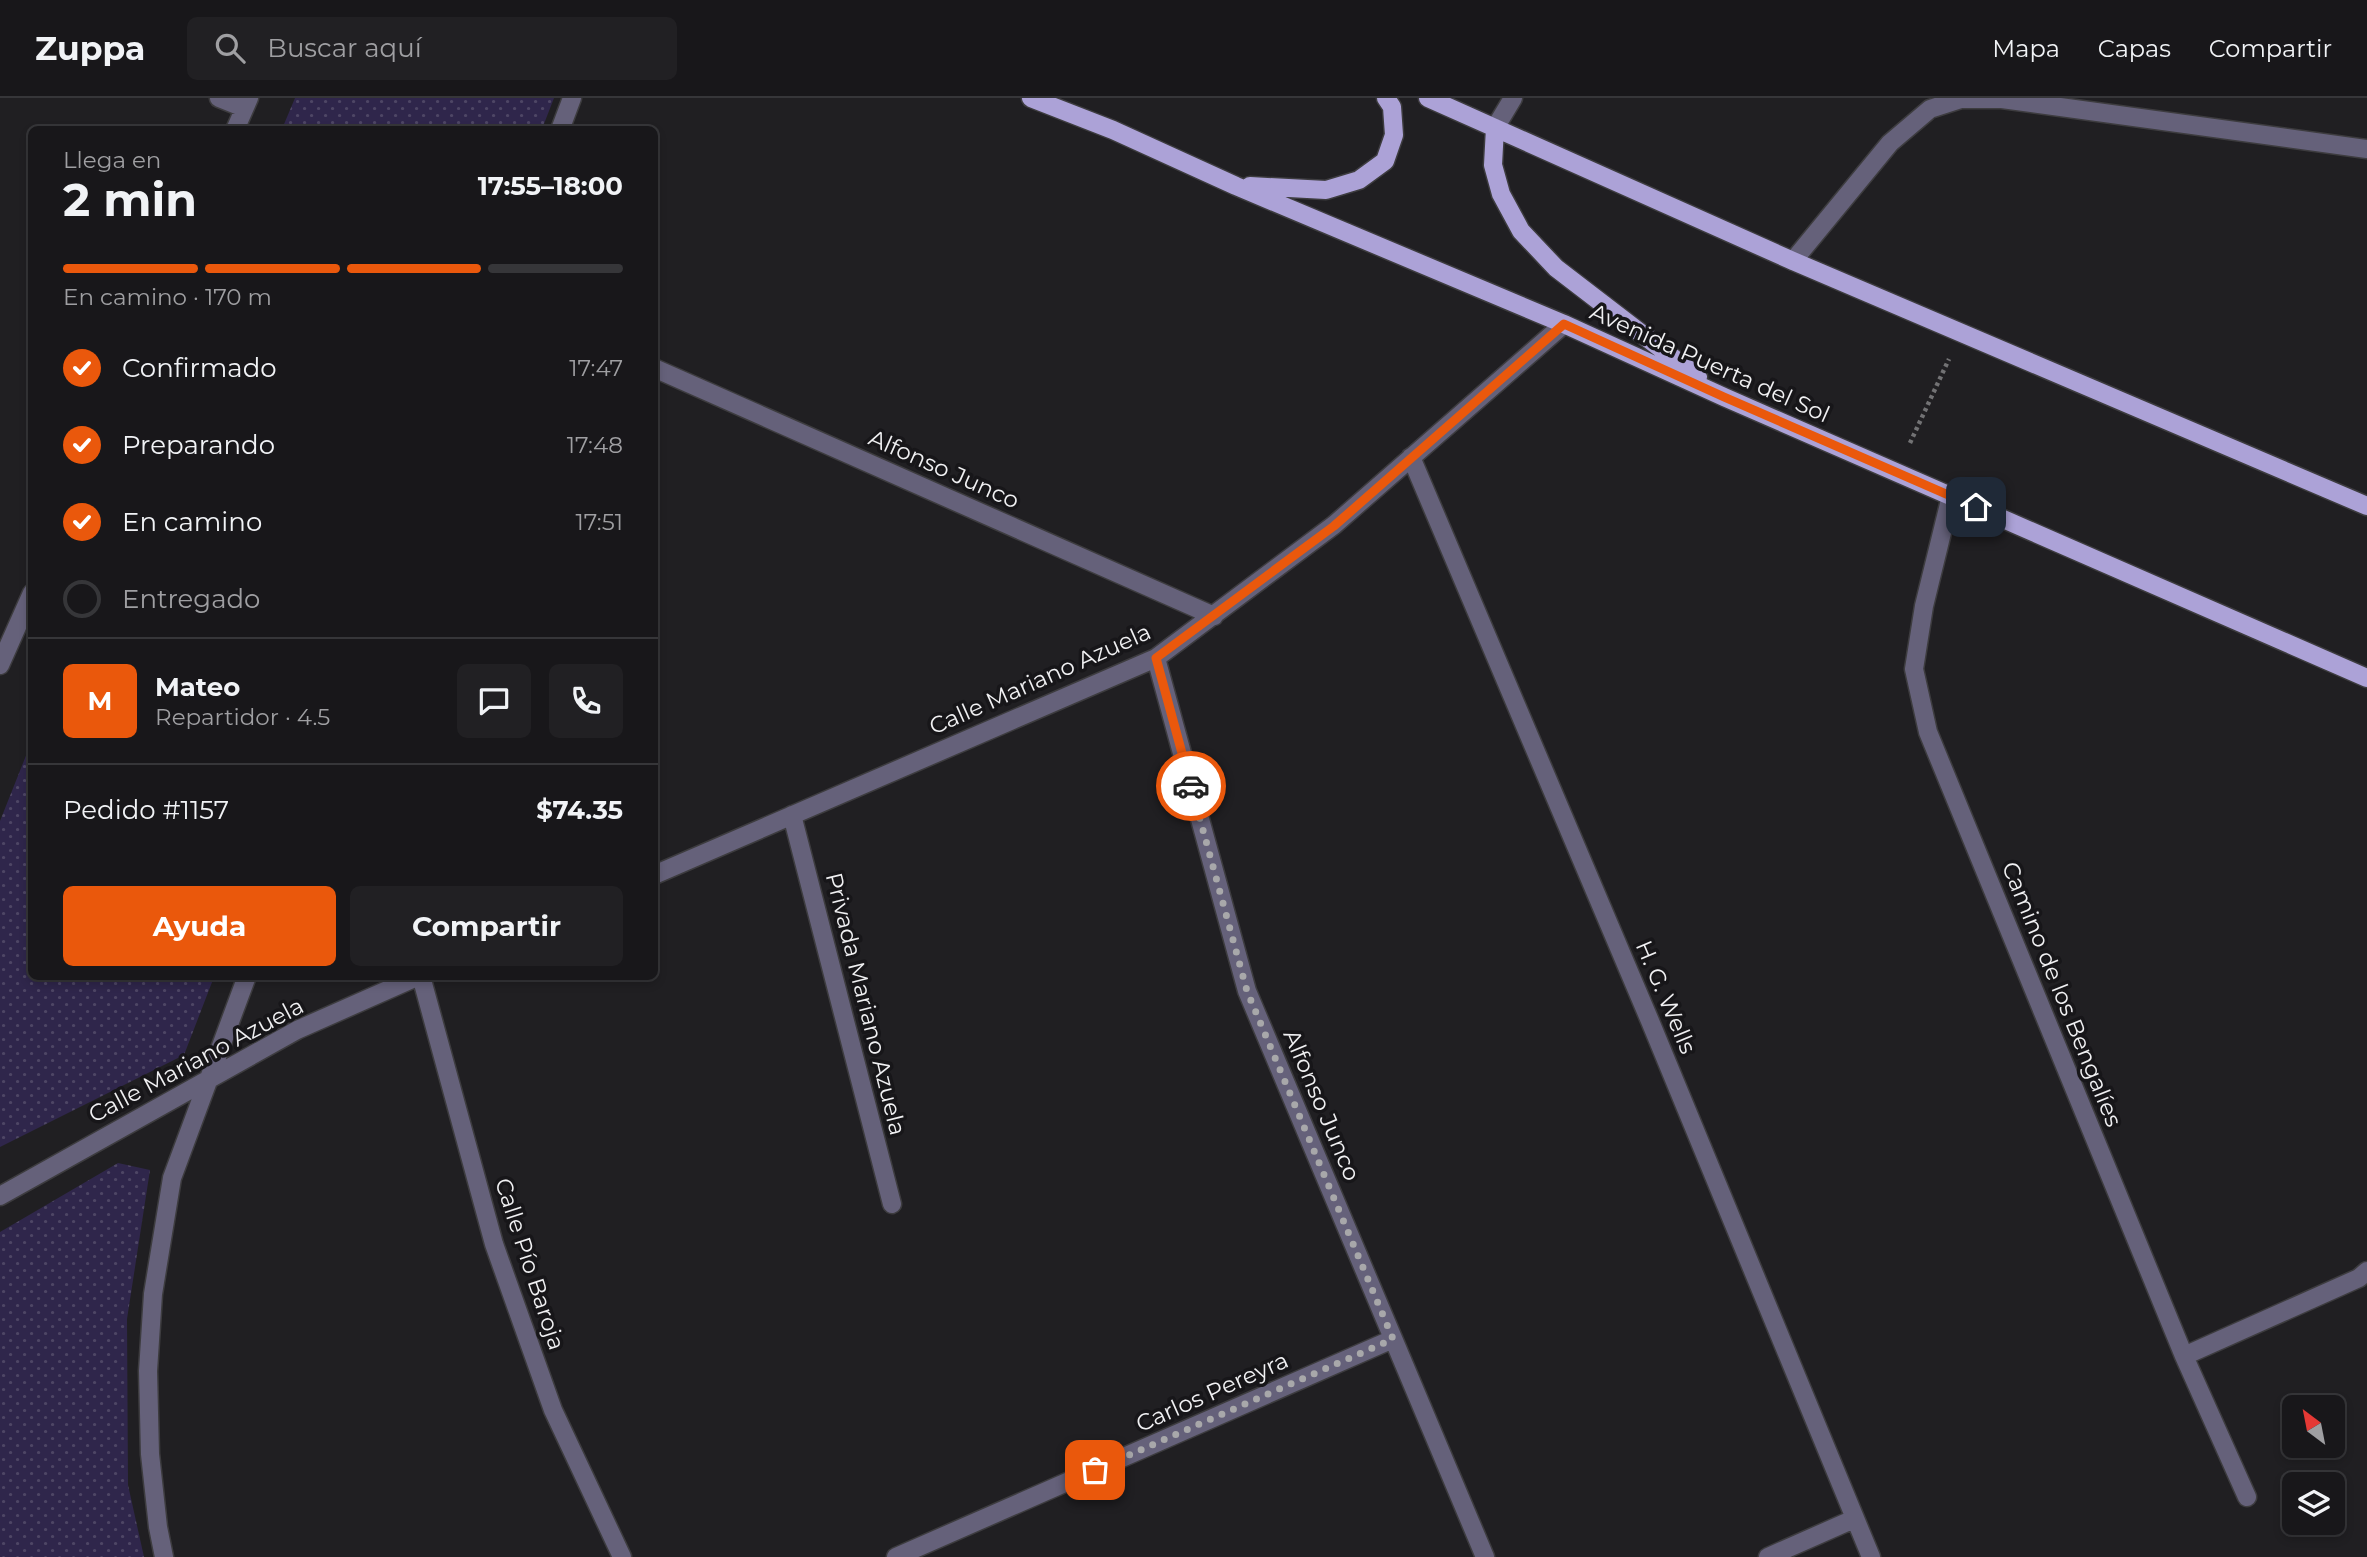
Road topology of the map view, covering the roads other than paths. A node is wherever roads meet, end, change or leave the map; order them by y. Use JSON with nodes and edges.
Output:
{"nodes":[{"id":1,"x":219,"y":98,"type":"edge"},
{"id":2,"x":572,"y":98,"type":"edge"},
{"id":3,"x":1031,"y":98,"type":"edge"},
{"id":4,"x":1386,"y":98,"type":"edge"},
{"id":5,"x":1428,"y":98,"type":"edge"},
{"id":6,"x":1513,"y":98,"type":"edge"},
{"id":7,"x":246,"y":103,"type":"edge"},
{"id":8,"x":237,"y":126,"type":"edge"},
{"id":9,"x":562,"y":126,"type":"edge"},
{"id":10,"x":1495,"y":128,"type":"junction"},
{"id":11,"x":2367,"y":149,"type":"edge"},
{"id":12,"x":1236,"y":186,"type":"junction"},
{"id":13,"x":1793,"y":261,"type":"junction"},
{"id":14,"x":1564,"y":324,"type":"junction"},
{"id":15,"x":658,"y":370,"type":"edge"},
{"id":16,"x":1724,"y":397,"type":"junction"},
{"id":17,"x":1411,"y":457,"type":"junction"},
{"id":18,"x":1951,"y":496,"type":"junction"},
{"id":19,"x":2367,"y":506,"type":"edge"},
{"id":20,"x":28,"y":602,"type":"edge"},
{"id":21,"x":1214,"y":615,"type":"junction"},
{"id":22,"x":1156,"y":658,"type":"junction"},
{"id":23,"x":0,"y":665,"type":"edge"},
{"id":24,"x":2367,"y":678,"type":"edge"},
{"id":25,"x":792,"y":815,"type":"junction"},
{"id":26,"x":658,"y":873,"type":"edge"},
{"id":27,"x":245,"y":980,"type":"edge"},
{"id":28,"x":411,"y":980,"type":"edge"},
{"id":29,"x":421,"y":980,"type":"edge"},
{"id":30,"x":209,"y":1077,"type":"junction"},
{"id":31,"x":0,"y":1196,"type":"edge"},
{"id":32,"x":892,"y":1204,"type":"dead end"},
{"id":33,"x":2367,"y":1271,"type":"edge"},
{"id":34,"x":1393,"y":1339,"type":"junction"},
{"id":35,"x":2184,"y":1356,"type":"junction"},
{"id":36,"x":2247,"y":1497,"type":"dead end"},
{"id":37,"x":1854,"y":1519,"type":"junction"},
{"id":38,"x":164,"y":1557,"type":"edge"},
{"id":39,"x":622,"y":1557,"type":"edge"},
{"id":40,"x":896,"y":1557,"type":"edge"},
{"id":41,"x":1485,"y":1557,"type":"edge"},
{"id":42,"x":1768,"y":1557,"type":"edge"},
{"id":43,"x":1871,"y":1557,"type":"edge"}],
"edges":[{"from":1,"to":7,"type":"street"},
{"from":2,"to":9,"type":"street"},
{"from":3,"to":12,"type":"main road","name":"Avenida Puerta del Sol"},
{"from":4,"to":12,"type":"main road"},
{"from":5,"to":10,"type":"main road"},
{"from":6,"to":10,"type":"street"},
{"from":7,"to":8,"type":"street"},
{"from":10,"to":13,"type":"main road"},
{"from":10,"to":16,"type":"main road"},
{"from":11,"to":13,"type":"street"},
{"from":12,"to":14,"type":"main road","name":"Avenida Puerta del Sol"},
{"from":13,"to":19,"type":"main road"},
{"from":14,"to":16,"type":"main road","name":"Avenida Puerta del Sol"},
{"from":14,"to":17,"type":"street","name":"Calle Mariano Azuela"},
{"from":15,"to":21,"type":"street","name":"Alfonso Junco"},
{"from":16,"to":18,"type":"main road","name":"Avenida Puerta del Sol"},
{"from":17,"to":21,"type":"street","name":"Calle Mariano Azuela"},
{"from":17,"to":37,"type":"street","name":"H. G. Wells"},
{"from":18,"to":24,"type":"main road","name":"Avenida Puerta del Sol"},
{"from":18,"to":35,"type":"street","name":"Camino de los Bengalíes"},
{"from":20,"to":23,"type":"street"},
{"from":21,"to":22,"type":"street","name":"Calle Mariano Azuela"},
{"from":22,"to":25,"type":"street","name":"Calle Mariano Azuela"},
{"from":22,"to":34,"type":"street","name":"Alfonso Junco"},
{"from":25,"to":26,"type":"street","name":"Calle Mariano Azuela"},
{"from":25,"to":32,"type":"street","name":"Privada Mariano Azuela"},
{"from":27,"to":30,"type":"street"},
{"from":28,"to":30,"type":"street","name":"Calle Mariano Azuela"},
{"from":29,"to":39,"type":"street","name":"Calle Pío Baroja"},
{"from":30,"to":31,"type":"street","name":"Calle Mariano Azuela"},
{"from":30,"to":38,"type":"street"},
{"from":33,"to":35,"type":"street"},
{"from":34,"to":40,"type":"street","name":"Carlos Pereyra"},
{"from":34,"to":41,"type":"street","name":"Alfonso Junco"},
{"from":35,"to":36,"type":"street","name":"Camino de los Bengalíes"},
{"from":37,"to":42,"type":"street"},
{"from":37,"to":43,"type":"street","name":"H. G. Wells"}]}
